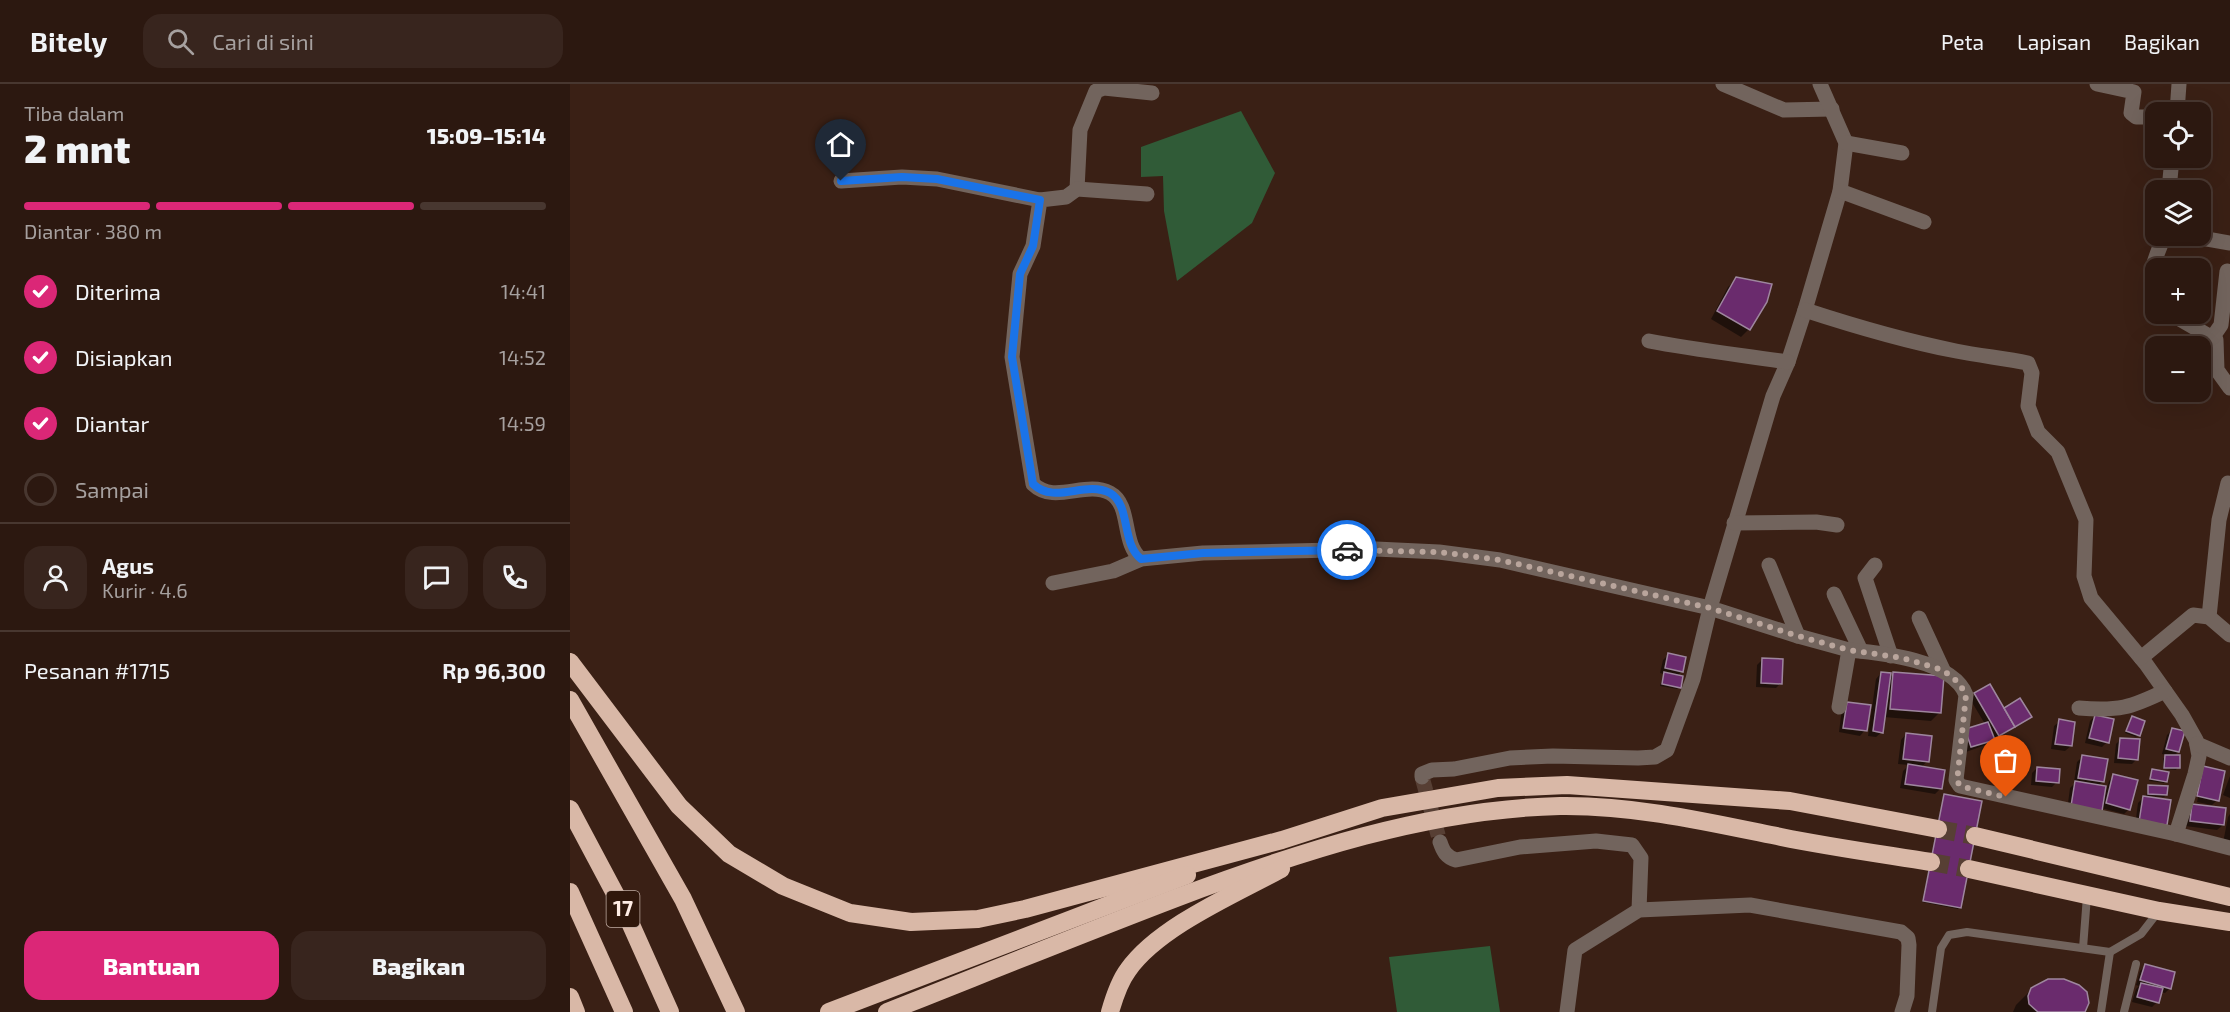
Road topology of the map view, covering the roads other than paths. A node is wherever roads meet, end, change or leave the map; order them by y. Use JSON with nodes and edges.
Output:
{"nodes":[{"id":1,"x":1723,"y":84,"type":"edge"},
{"id":2,"x":1820,"y":84,"type":"edge"},
{"id":3,"x":2097,"y":84,"type":"edge"},
{"id":4,"x":2179,"y":84,"type":"edge"},
{"id":5,"x":1152,"y":93,"type":"dead end"},
{"id":6,"x":2178,"y":102,"type":"edge"},
{"id":7,"x":1832,"y":110,"type":"junction"},
{"id":8,"x":2145,"y":117,"type":"edge"},
{"id":9,"x":1846,"y":143,"type":"junction"},
{"id":10,"x":1902,"y":153,"type":"dead end"},
{"id":11,"x":841,"y":181,"type":"dead end"},
{"id":12,"x":1077,"y":189,"type":"junction"},
{"id":13,"x":1840,"y":191,"type":"junction"},
{"id":14,"x":1147,"y":194,"type":"dead end"},
{"id":15,"x":1040,"y":200,"type":"junction"},
{"id":16,"x":1924,"y":222,"type":"dead end"},
{"id":17,"x":2211,"y":240,"type":"edge"},
{"id":18,"x":2230,"y":243,"type":"edge"},
{"id":19,"x":2227,"y":272,"type":"dead end"},
{"id":20,"x":1805,"y":310,"type":"junction"},
{"id":21,"x":2188,"y":324,"type":"edge"},
{"id":22,"x":2212,"y":338,"type":"junction"},
{"id":23,"x":1649,"y":340,"type":"dead end"},
{"id":24,"x":1788,"y":362,"type":"junction"},
{"id":25,"x":2230,"y":388,"type":"edge"},
{"id":26,"x":2229,"y":481,"type":"edge"},
{"id":27,"x":1734,"y":523,"type":"junction"},
{"id":28,"x":1837,"y":525,"type":"dead end"},
{"id":29,"x":1141,"y":559,"type":"junction"},
{"id":30,"x":1769,"y":565,"type":"dead end"},
{"id":31,"x":1875,"y":565,"type":"dead end"},
{"id":32,"x":1053,"y":583,"type":"dead end"},
{"id":33,"x":1834,"y":594,"type":"dead end"},
{"id":34,"x":1710,"y":608,"type":"junction"},
{"id":35,"x":1919,"y":618,"type":"dead end"},
{"id":36,"x":2218,"y":619,"type":"edge"},
{"id":37,"x":2230,"y":635,"type":"edge"},
{"id":38,"x":1798,"y":636,"type":"junction"},
{"id":39,"x":1855,"y":650,"type":"junction"},
{"id":40,"x":1891,"y":656,"type":"junction"},
{"id":41,"x":2141,"y":658,"type":"junction"},
{"id":42,"x":570,"y":662,"type":"edge"},
{"id":43,"x":1943,"y":670,"type":"junction"},
{"id":44,"x":2165,"y":691,"type":"junction"},
{"id":45,"x":570,"y":700,"type":"edge"},
{"id":46,"x":1839,"y":707,"type":"dead end"},
{"id":47,"x":2079,"y":708,"type":"dead end"},
{"id":48,"x":2197,"y":744,"type":"junction"},
{"id":49,"x":2230,"y":758,"type":"edge"},
{"id":50,"x":1422,"y":777,"type":"dead end"},
{"id":51,"x":570,"y":808,"type":"edge"},
{"id":52,"x":1938,"y":829,"type":"tunnel mouth"},
{"id":53,"x":2176,"y":834,"type":"junction"},
{"id":54,"x":1976,"y":836,"type":"tunnel mouth"},
{"id":55,"x":1282,"y":840,"type":"junction"},
{"id":56,"x":1440,"y":842,"type":"tunnel mouth"},
{"id":57,"x":1320,"y":848,"type":"junction"},
{"id":58,"x":2230,"y":848,"type":"edge"},
{"id":59,"x":1931,"y":862,"type":"tunnel mouth"},
{"id":60,"x":1969,"y":869,"type":"tunnel mouth"},
{"id":61,"x":570,"y":892,"type":"edge"},
{"id":62,"x":2087,"y":896,"type":"junction"},
{"id":63,"x":2230,"y":897,"type":"edge"},
{"id":64,"x":1639,"y":910,"type":"junction"},
{"id":65,"x":2159,"y":911,"type":"junction"},
{"id":66,"x":2230,"y":922,"type":"edge"},
{"id":67,"x":2083,"y":948,"type":"junction"},
{"id":68,"x":2110,"y":952,"type":"junction"},
{"id":69,"x":2136,"y":964,"type":"dead end"},
{"id":70,"x":570,"y":997,"type":"edge"},
{"id":71,"x":576,"y":1012,"type":"edge"},
{"id":72,"x":624,"y":1012,"type":"edge"},
{"id":73,"x":669,"y":1012,"type":"edge"},
{"id":74,"x":736,"y":1012,"type":"edge"},
{"id":75,"x":829,"y":1012,"type":"edge"},
{"id":76,"x":887,"y":1012,"type":"edge"},
{"id":77,"x":1110,"y":1012,"type":"edge"},
{"id":78,"x":1567,"y":1012,"type":"edge"},
{"id":79,"x":1902,"y":1012,"type":"edge"},
{"id":80,"x":1932,"y":1012,"type":"edge"},
{"id":81,"x":2101,"y":1012,"type":"edge"},
{"id":82,"x":2124,"y":1012,"type":"edge"}],
"edges":[{"from":1,"to":7,"type":"street"},
{"from":2,"to":7,"type":"street"},
{"from":3,"to":8,"type":"street"},
{"from":4,"to":6,"type":"street"},
{"from":5,"to":12,"type":"street"},
{"from":7,"to":9,"type":"street"},
{"from":9,"to":10,"type":"street"},
{"from":9,"to":13,"type":"street"},
{"from":11,"to":15,"type":"street"},
{"from":12,"to":14,"type":"street"},
{"from":12,"to":15,"type":"street"},
{"from":13,"to":16,"type":"street"},
{"from":13,"to":20,"type":"street"},
{"from":15,"to":29,"type":"street"},
{"from":17,"to":18,"type":"street"},
{"from":19,"to":22,"type":"street"},
{"from":20,"to":24,"type":"street"},
{"from":20,"to":41,"type":"street"},
{"from":21,"to":22,"type":"street"},
{"from":22,"to":25,"type":"street"},
{"from":23,"to":24,"type":"street"},
{"from":24,"to":27,"type":"street"},
{"from":26,"to":36,"type":"street"},
{"from":27,"to":28,"type":"street"},
{"from":27,"to":34,"type":"street"},
{"from":29,"to":32,"type":"street"},
{"from":29,"to":34,"type":"street"},
{"from":30,"to":38,"type":"street"},
{"from":31,"to":40,"type":"street"},
{"from":33,"to":39,"type":"street"},
{"from":34,"to":38,"type":"street"},
{"from":34,"to":50,"type":"street"},
{"from":35,"to":43,"type":"street"},
{"from":36,"to":37,"type":"street"},
{"from":36,"to":41,"type":"street"},
{"from":38,"to":39,"type":"street"},
{"from":39,"to":40,"type":"street"},
{"from":39,"to":46,"type":"street"},
{"from":40,"to":43,"type":"street"},
{"from":41,"to":44,"type":"street"},
{"from":42,"to":55,"type":"highway"},
{"from":43,"to":53,"type":"street"},
{"from":44,"to":47,"type":"street"},
{"from":44,"to":48,"type":"street"},
{"from":45,"to":74,"type":"highway"},
{"from":48,"to":49,"type":"street"},
{"from":48,"to":53,"type":"street"},
{"from":51,"to":73,"type":"highway","number":"17"},
{"from":52,"to":55,"type":"highway"},
{"from":53,"to":58,"type":"street"},
{"from":54,"to":63,"type":"highway"},
{"from":55,"to":75,"type":"highway"},
{"from":56,"to":64,"type":"street"},
{"from":57,"to":59,"type":"highway"},
{"from":57,"to":76,"type":"highway"},
{"from":57,"to":77,"type":"highway"},
{"from":60,"to":62,"type":"highway"},
{"from":61,"to":72,"type":"highway","number":"17"},
{"from":62,"to":65,"type":"highway"},
{"from":62,"to":67,"type":"lane"},
{"from":64,"to":78,"type":"street"},
{"from":64,"to":79,"type":"street"},
{"from":65,"to":66,"type":"highway"},
{"from":65,"to":68,"type":"lane"},
{"from":67,"to":68,"type":"lane"},
{"from":67,"to":80,"type":"lane"},
{"from":68,"to":81,"type":"lane"},
{"from":69,"to":82,"type":"lane"},
{"from":70,"to":71,"type":"highway"}]}
